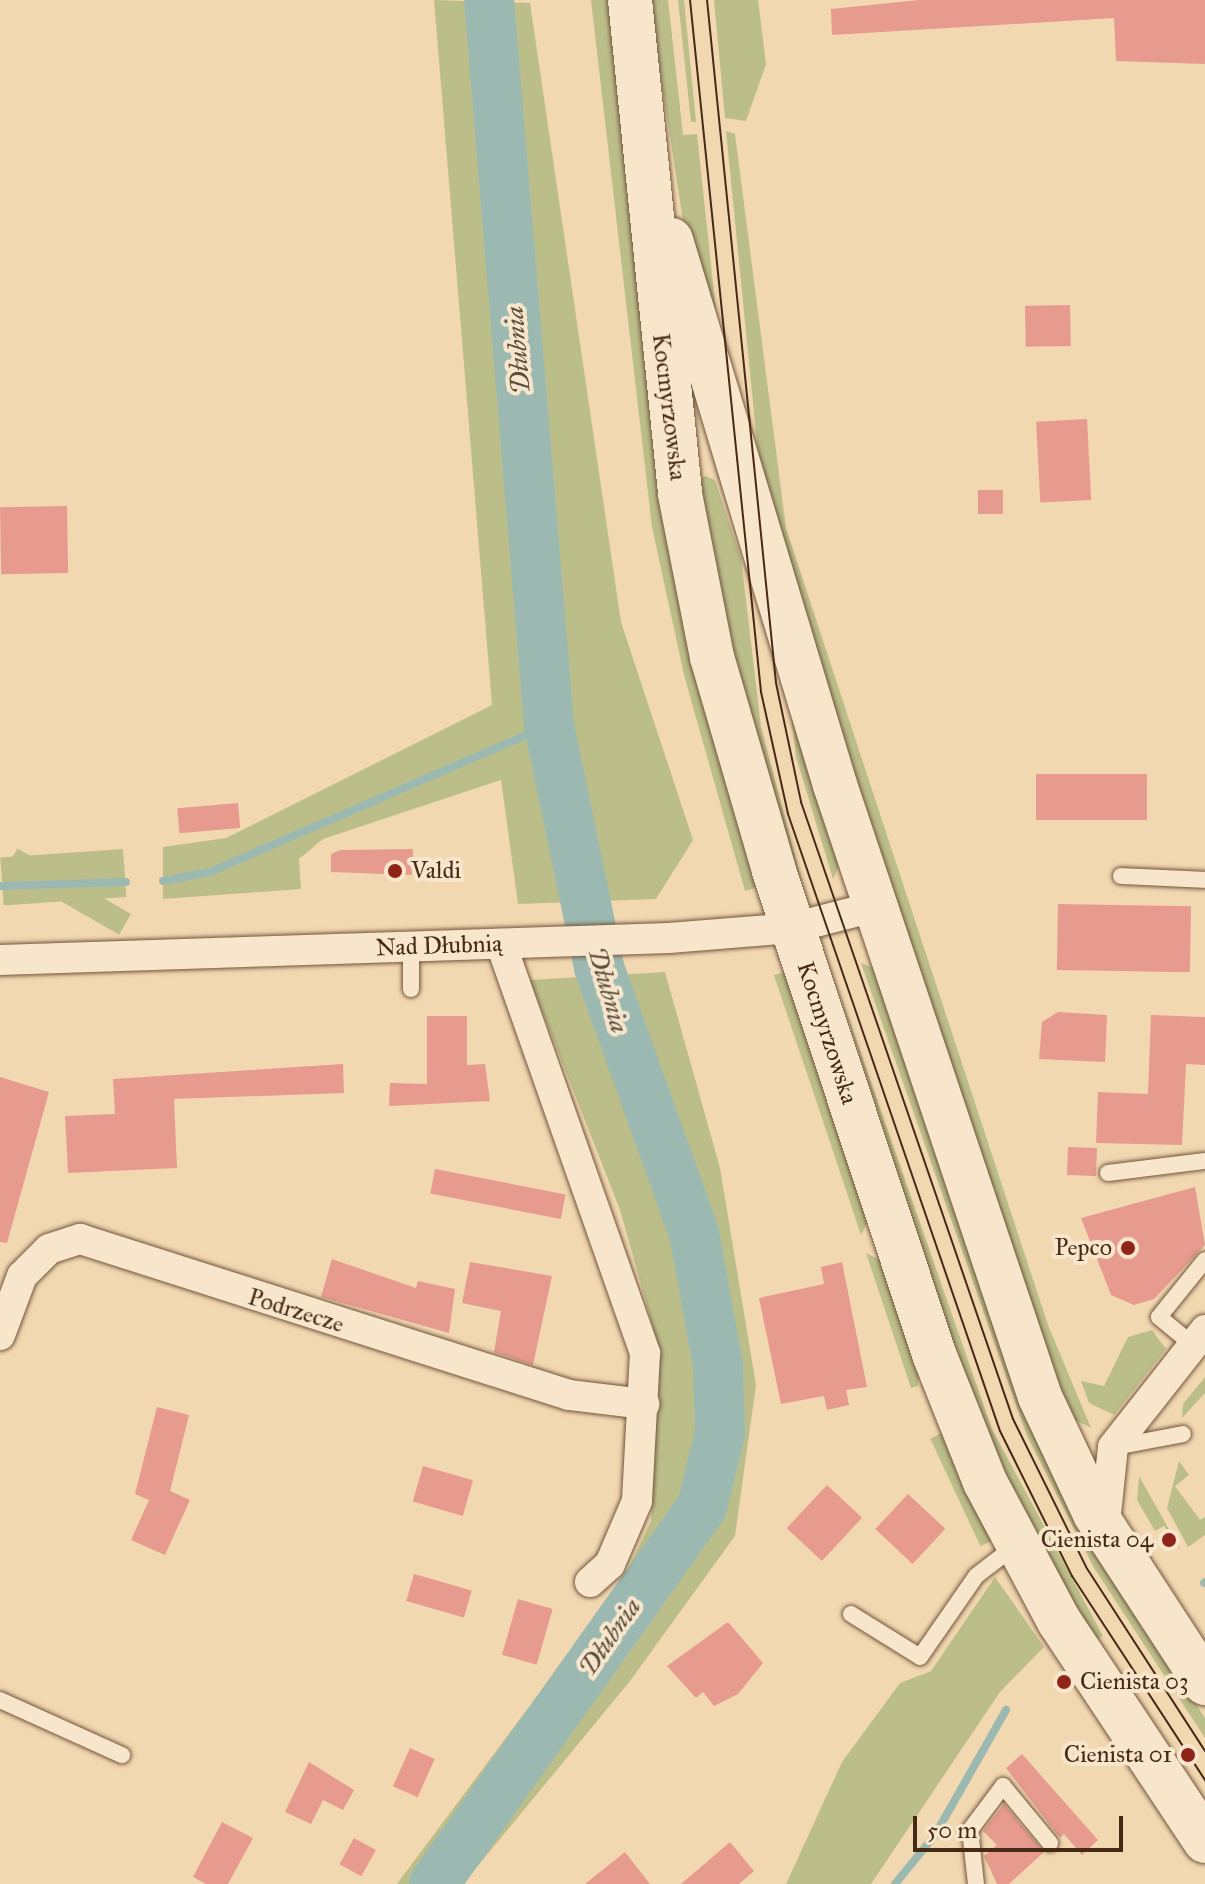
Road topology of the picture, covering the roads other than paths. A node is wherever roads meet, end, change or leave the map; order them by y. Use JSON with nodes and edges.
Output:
{"nodes":[{"id":1,"x":630,"y":0,"type":"edge"},
{"id":2,"x":648,"y":158,"type":"junction"},
{"id":3,"x":1121,"y":876,"type":"dead end"},
{"id":4,"x":1205,"y":880,"type":"edge"},
{"id":5,"x":874,"y":907,"type":"junction"},
{"id":6,"x":792,"y":928,"type":"junction"},
{"id":7,"x":514,"y":943,"type":"junction"},
{"id":8,"x":411,"y":947,"type":"junction"},
{"id":9,"x":0,"y":960,"type":"edge"},
{"id":10,"x":411,"y":989,"type":"dead end"},
{"id":11,"x":1205,"y":1161,"type":"edge"},
{"id":12,"x":1108,"y":1173,"type":"dead end"},
{"id":13,"x":1205,"y":1260,"type":"edge"},
{"id":14,"x":0,"y":1335,"type":"edge"},
{"id":15,"x":1199,"y":1337,"type":"edge"},
{"id":16,"x":644,"y":1404,"type":"junction"},
{"id":17,"x":1048,"y":1418,"type":"junction"},
{"id":18,"x":1183,"y":1434,"type":"dead end"},
{"id":19,"x":1113,"y":1447,"type":"junction"},
{"id":20,"x":1108,"y":1537,"type":"junction"},
{"id":21,"x":1015,"y":1546,"type":"junction"},
{"id":22,"x":590,"y":1582,"type":"dead end"},
{"id":23,"x":851,"y":1614,"type":"dead end"},
{"id":24,"x":1198,"y":1660,"type":"edge"},
{"id":25,"x":0,"y":1700,"type":"edge"},
{"id":26,"x":122,"y":1755,"type":"dead end"},
{"id":27,"x":1205,"y":1841,"type":"edge"},
{"id":28,"x":1050,"y":1843,"type":"dead end"},
{"id":29,"x":976,"y":1884,"type":"edge"}],
"edges":[{"from":1,"to":2,"type":"main road","name":"Kocmyrzowska"},
{"from":2,"to":5,"type":"main road","name":"Kocmyrzowska"},
{"from":2,"to":6,"type":"main road","name":"Kocmyrzowska"},
{"from":3,"to":4,"type":"lane"},
{"from":5,"to":6,"type":"street","name":"Nad Dłubnią"},
{"from":5,"to":17,"type":"main road","name":"Kocmyrzowska"},
{"from":6,"to":7,"type":"street","name":"Nad Dłubnią"},
{"from":6,"to":21,"type":"main road","name":"Kocmyrzowska"},
{"from":7,"to":8,"type":"street","name":"Nad Dłubnią"},
{"from":7,"to":16,"type":"street"},
{"from":8,"to":9,"type":"street","name":"Nad Dłubnią"},
{"from":8,"to":10,"type":"lane"},
{"from":11,"to":12,"type":"lane"},
{"from":13,"to":15,"type":"lane"},
{"from":14,"to":16,"type":"street","name":"Podrzecze"},
{"from":15,"to":19,"type":"street"},
{"from":16,"to":22,"type":"street"},
{"from":17,"to":19,"type":"street"},
{"from":17,"to":20,"type":"main road","name":"Kocmyrzowska"},
{"from":18,"to":19,"type":"lane"},
{"from":19,"to":20,"type":"street"},
{"from":20,"to":24,"type":"main road","name":"Kocmyrzowska"},
{"from":21,"to":23,"type":"lane"},
{"from":21,"to":27,"type":"main road","name":"Kocmyrzowska"},
{"from":25,"to":26,"type":"lane"},
{"from":28,"to":29,"type":"lane"}]}
